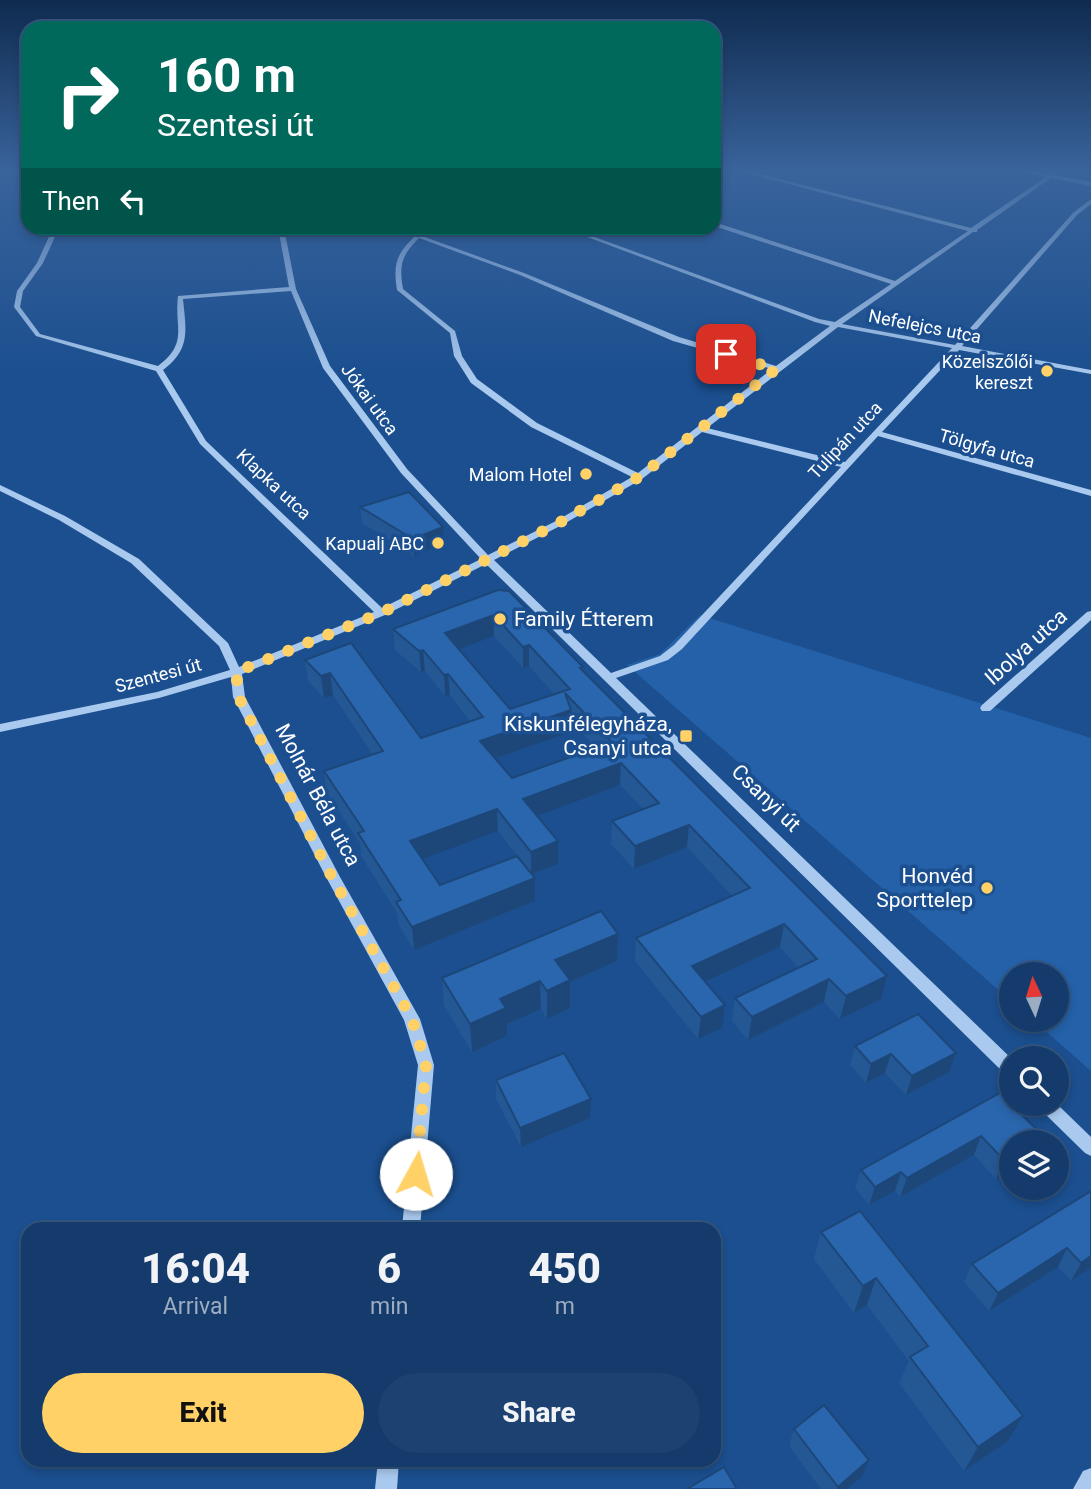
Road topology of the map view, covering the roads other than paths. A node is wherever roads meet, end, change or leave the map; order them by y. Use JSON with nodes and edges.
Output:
{"nodes":[{"id":1,"x":52,"y":237,"type":"edge"},
{"id":2,"x":283,"y":237,"type":"edge"},
{"id":3,"x":417,"y":237,"type":"edge"},
{"id":4,"x":422,"y":237,"type":"edge"},
{"id":5,"x":592,"y":237,"type":"edge"},
{"id":6,"x":755,"y":237,"type":"edge"},
{"id":7,"x":965,"y":237,"type":"edge"},
{"id":8,"x":1054,"y":237,"type":"edge"},
{"id":9,"x":895,"y":283,"type":"junction"},
{"id":10,"x":293,"y":289,"type":"junction"},
{"id":11,"x":836,"y":325,"type":"junction"},
{"id":12,"x":956,"y":348,"type":"junction"},
{"id":13,"x":159,"y":369,"type":"junction"},
{"id":14,"x":776,"y":369,"type":"junction"},
{"id":15,"x":1091,"y":372,"type":"edge"},
{"id":16,"x":702,"y":429,"type":"junction"},
{"id":17,"x":875,"y":433,"type":"junction"},
{"id":18,"x":845,"y":465,"type":"junction"},
{"id":19,"x":639,"y":477,"type":"junction"},
{"id":20,"x":0,"y":488,"type":"edge"},
{"id":21,"x":1091,"y":494,"type":"edge"},
{"id":22,"x":487,"y":559,"type":"junction"},
{"id":23,"x":381,"y":613,"type":"junction"},
{"id":24,"x":1091,"y":614,"type":"edge"},
{"id":25,"x":236,"y":672,"type":"junction"},
{"id":26,"x":608,"y":677,"type":"junction"},
{"id":27,"x":986,"y":708,"type":"dead end"},
{"id":28,"x":0,"y":728,"type":"edge"},
{"id":29,"x":999,"y":1057,"type":"edge"},
{"id":30,"x":1058,"y":1116,"type":"edge"},
{"id":31,"x":1091,"y":1148,"type":"edge"},
{"id":32,"x":412,"y":1222,"type":"edge"},
{"id":33,"x":388,"y":1467,"type":"edge"},
{"id":34,"x":1091,"y":1479,"type":"edge"},
{"id":35,"x":386,"y":1489,"type":"edge"},
{"id":36,"x":1084,"y":1489,"type":"edge"}],
"edges":[{"from":1,"to":13,"type":"street"},
{"from":2,"to":10,"type":"street","name":"Jókai utca"},
{"from":3,"to":19,"type":"street"},
{"from":4,"to":14,"type":"street"},
{"from":5,"to":11,"type":"street","name":"Nefelejcs utca"},
{"from":6,"to":9,"type":"street"},
{"from":7,"to":9,"type":"street","name":"Szentesi út"},
{"from":8,"to":12,"type":"street","name":"Tulipán utca"},
{"from":9,"to":11,"type":"street","name":"Szentesi út"},
{"from":10,"to":13,"type":"street"},
{"from":10,"to":22,"type":"street","name":"Jókai utca"},
{"from":11,"to":12,"type":"street","name":"Nefelejcs utca"},
{"from":11,"to":14,"type":"street","name":"Szentesi út"},
{"from":12,"to":15,"type":"street","name":"Nefelejcs utca"},
{"from":12,"to":17,"type":"street","name":"Tulipán utca"},
{"from":13,"to":23,"type":"street","name":"Klapka utca"},
{"from":14,"to":16,"type":"street","name":"Szentesi út"},
{"from":16,"to":18,"type":"street"},
{"from":16,"to":19,"type":"street","name":"Szentesi út"},
{"from":17,"to":18,"type":"street","name":"Tulipán utca"},
{"from":17,"to":21,"type":"street","name":"Tölgyfa utca"},
{"from":18,"to":26,"type":"street","name":"Tulipán utca"},
{"from":19,"to":22,"type":"street","name":"Szentesi út"},
{"from":20,"to":25,"type":"street","name":"Molnár Béla utca"},
{"from":22,"to":23,"type":"street","name":"Szentesi út"},
{"from":22,"to":26,"type":"street","name":"Csanyi út"},
{"from":23,"to":25,"type":"street","name":"Szentesi út"},
{"from":24,"to":27,"type":"street","name":"Ibolya utca"},
{"from":25,"to":28,"type":"street","name":"Szentesi út"},
{"from":25,"to":32,"type":"street","name":"Molnár Béla utca"},
{"from":26,"to":29,"type":"street","name":"Csanyi út"},
{"from":30,"to":31,"type":"street"},
{"from":33,"to":35,"type":"street"},
{"from":34,"to":36,"type":"street"}]}
